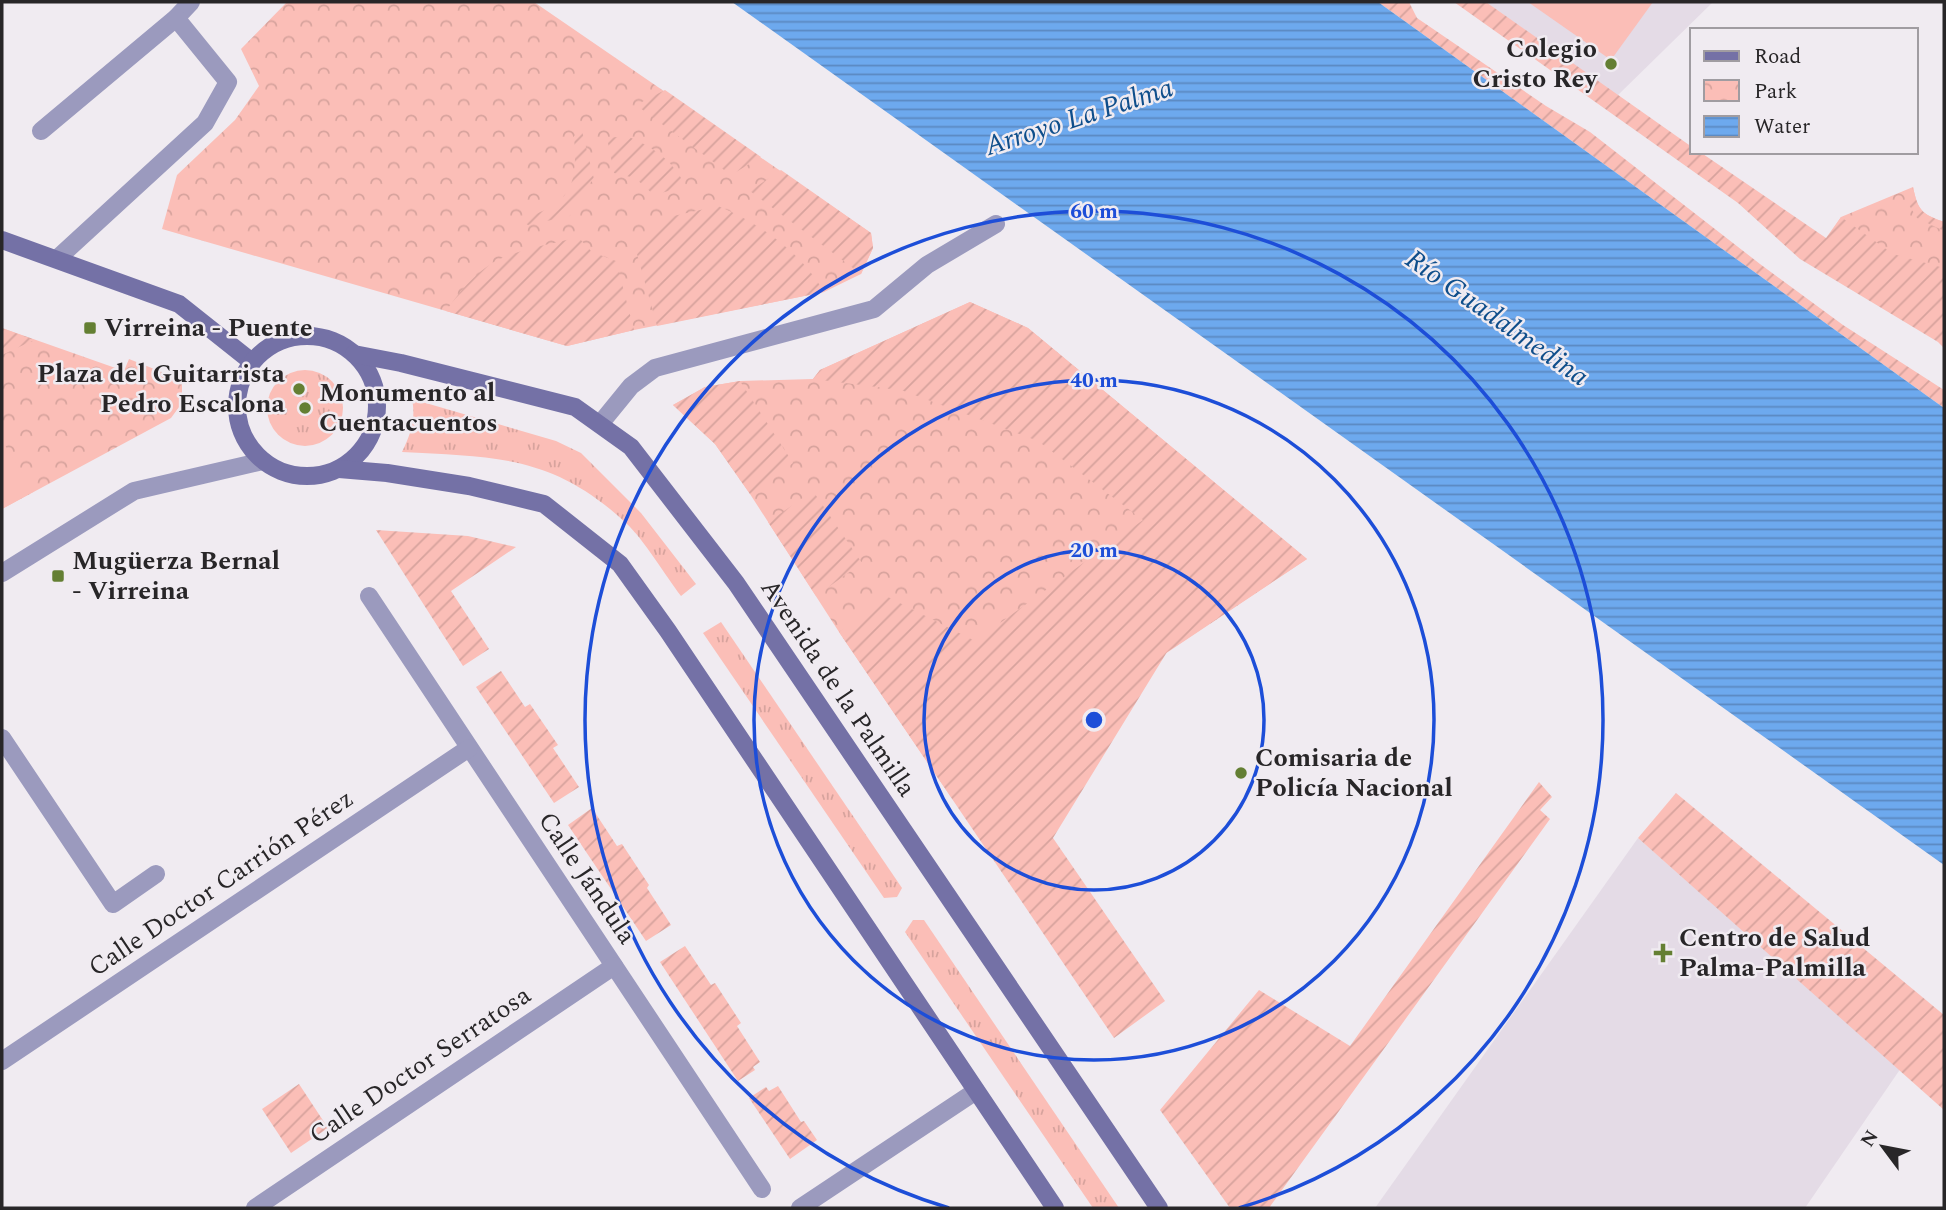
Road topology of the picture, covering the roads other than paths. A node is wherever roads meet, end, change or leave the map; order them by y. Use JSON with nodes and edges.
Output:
{"nodes":[{"id":1,"x":191,"y":2,"type":"edge"},
{"id":2,"x":176,"y":18,"type":"junction"},
{"id":3,"x":41,"y":131,"type":"dead end"},
{"id":4,"x":996,"y":224,"type":"dead end"},
{"id":5,"x":2,"y":240,"type":"edge"},
{"id":6,"x":58,"y":258,"type":"junction"},
{"id":7,"x":355,"y":354,"type":"junction"},
{"id":8,"x":252,"y":362,"type":"junction"},
{"id":9,"x":600,"y":424,"type":"junction"},
{"id":10,"x":263,"y":461,"type":"junction"},
{"id":11,"x":339,"y":469,"type":"junction"},
{"id":12,"x":2,"y":573,"type":"edge"},
{"id":13,"x":369,"y":596,"type":"dead end"},
{"id":14,"x":2,"y":738,"type":"edge"},
{"id":15,"x":470,"y":748,"type":"junction"},
{"id":16,"x":156,"y":874,"type":"dead end"},
{"id":17,"x":614,"y":966,"type":"junction"},
{"id":18,"x":2,"y":1061,"type":"edge"},
{"id":19,"x":976,"y":1091,"type":"junction"},
{"id":20,"x":762,"y":1189,"type":"dead end"},
{"id":21,"x":255,"y":1208,"type":"edge"},
{"id":22,"x":800,"y":1208,"type":"edge"},
{"id":23,"x":1055,"y":1208,"type":"edge"},
{"id":24,"x":1159,"y":1208,"type":"edge"}],
"edges":[{"from":1,"to":2,"type":"street"},
{"from":2,"to":3,"type":"street"},
{"from":2,"to":6,"type":"street"},
{"from":4,"to":9,"type":"street"},
{"from":5,"to":6,"type":"main road"},
{"from":6,"to":8,"type":"main road"},
{"from":7,"to":8,"type":"main road"},
{"from":7,"to":9,"type":"main road","name":"Avenida de la Palmilla"},
{"from":7,"to":11,"type":"main road"},
{"from":8,"to":10,"type":"main road"},
{"from":9,"to":24,"type":"main road","name":"Avenida de la Palmilla"},
{"from":10,"to":11,"type":"main road"},
{"from":10,"to":12,"type":"street"},
{"from":11,"to":19,"type":"main road"},
{"from":13,"to":15,"type":"street","name":"Calle Jándula"},
{"from":14,"to":16,"type":"street"},
{"from":15,"to":17,"type":"street","name":"Calle Jándula"},
{"from":15,"to":18,"type":"street","name":"Calle Doctor Carrión Pérez"},
{"from":17,"to":20,"type":"street","name":"Calle Jándula"},
{"from":17,"to":21,"type":"street","name":"Calle Doctor Serratosa"},
{"from":19,"to":22,"type":"street"},
{"from":19,"to":23,"type":"main road"}]}
